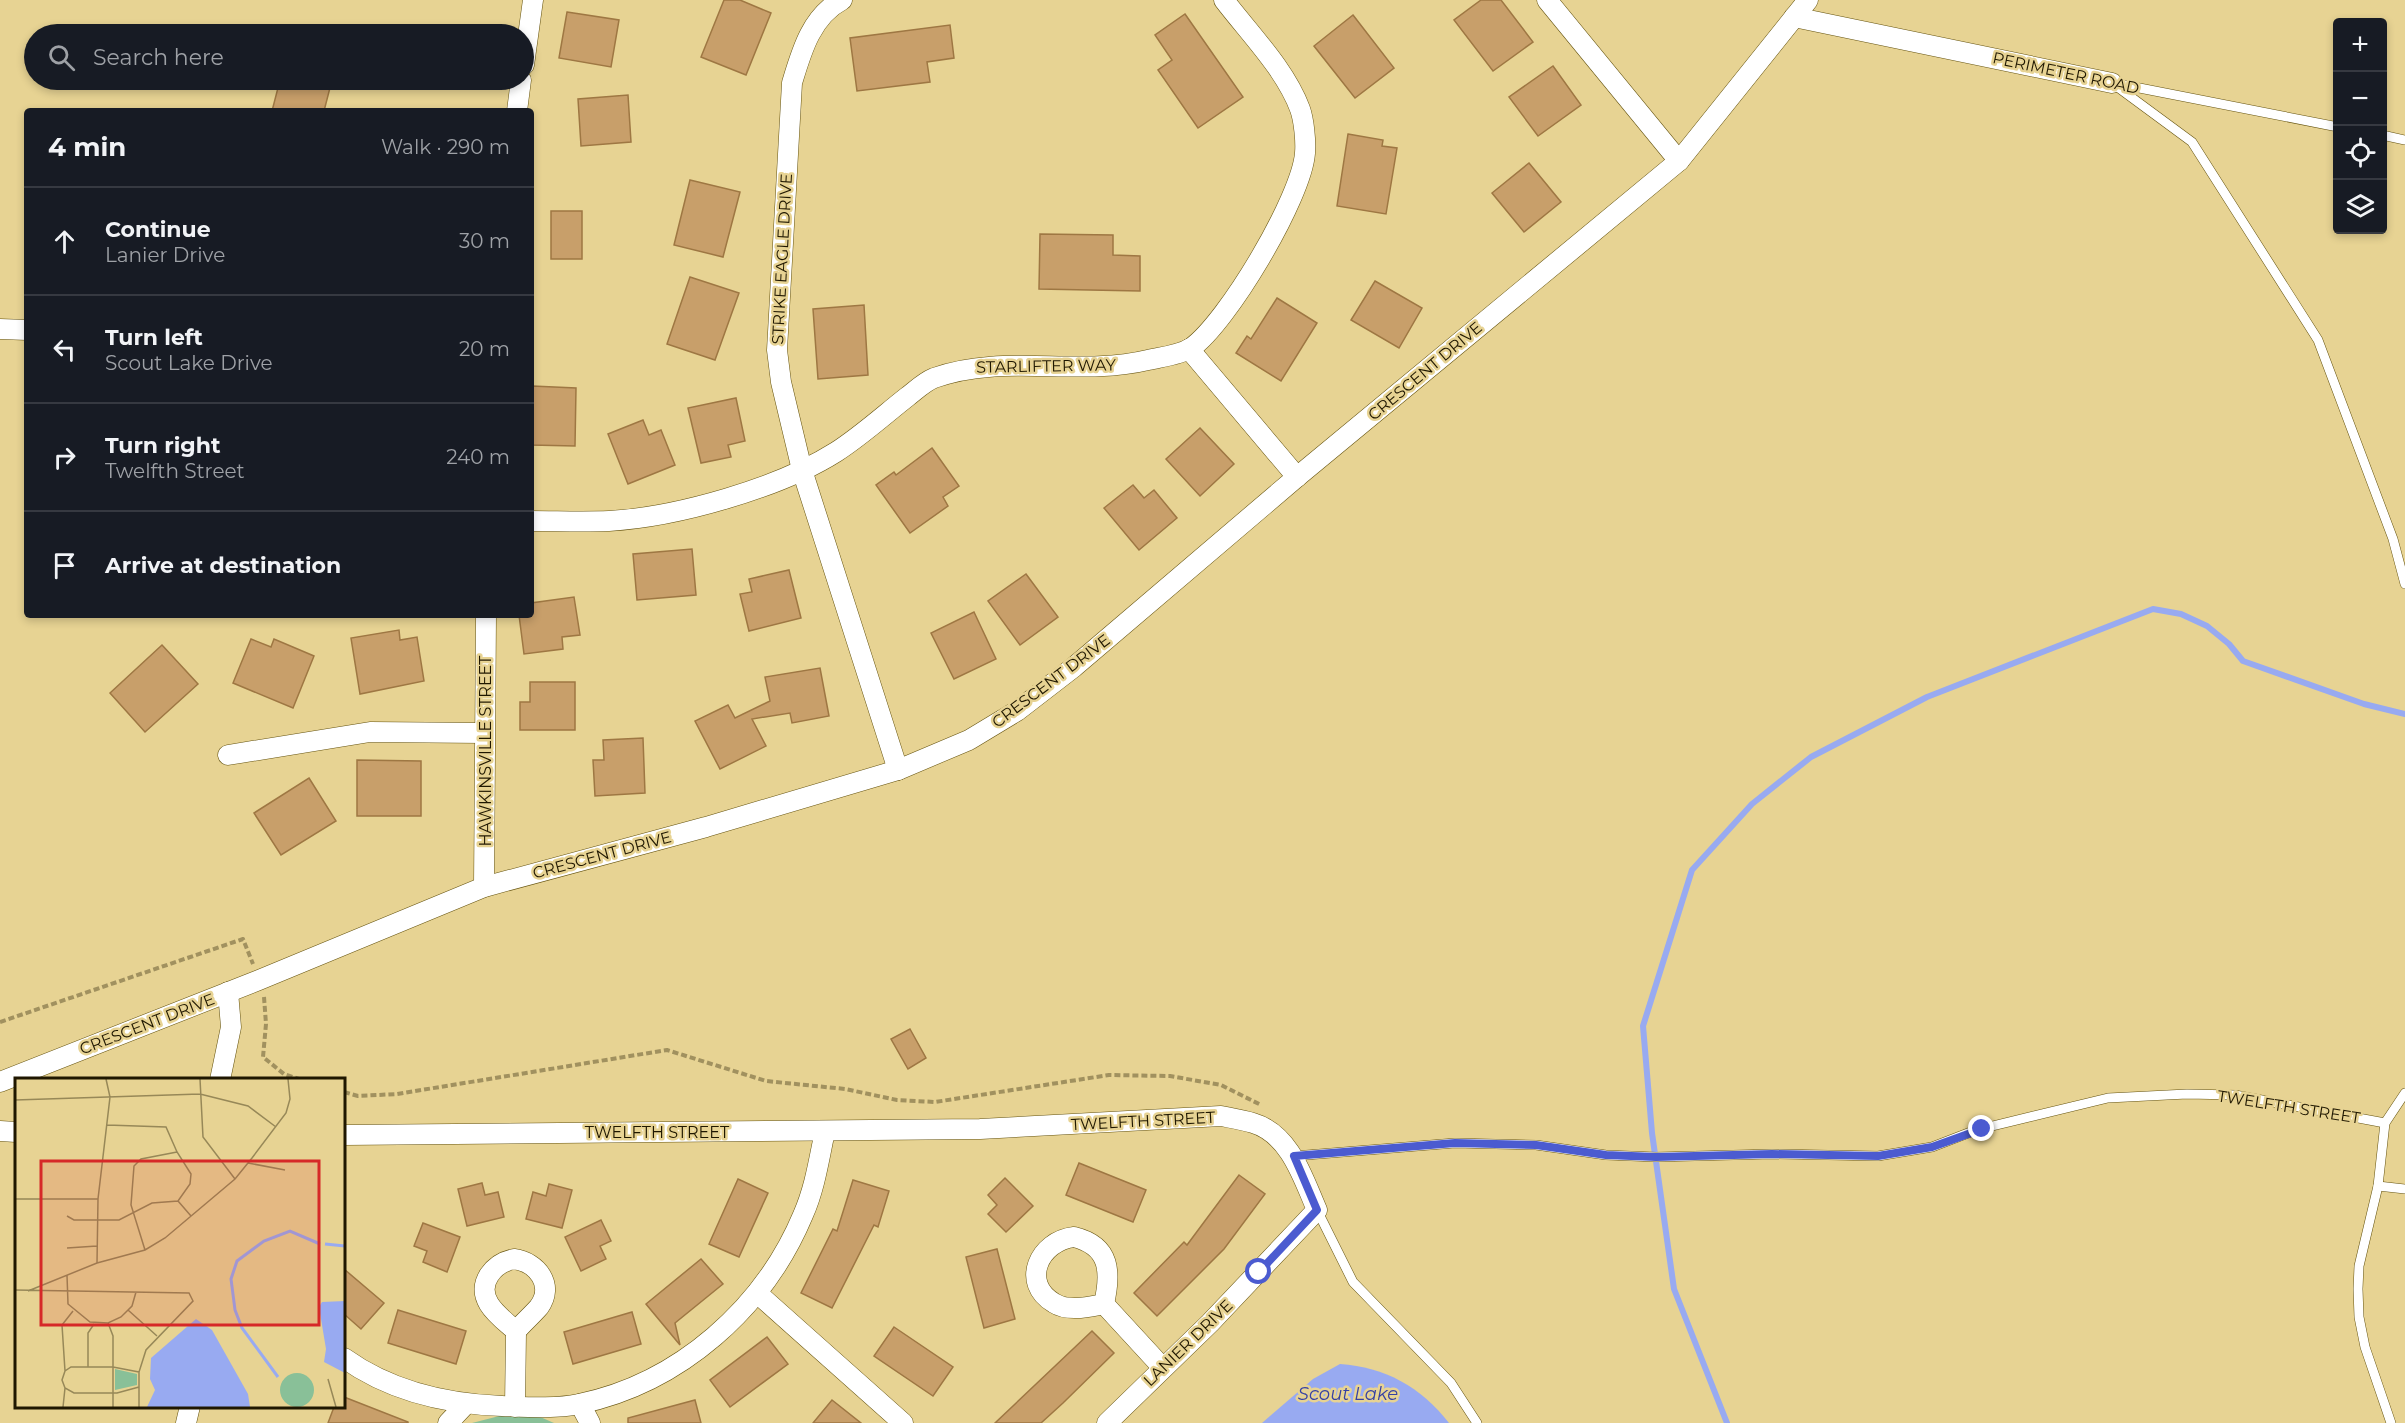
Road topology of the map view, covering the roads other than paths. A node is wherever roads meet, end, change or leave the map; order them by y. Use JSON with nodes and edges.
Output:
{"nodes":[{"id":1,"x":532,"y":0,"type":"edge"},
{"id":2,"x":842,"y":0,"type":"edge"},
{"id":3,"x":1224,"y":0,"type":"edge"},
{"id":4,"x":1547,"y":0,"type":"edge"},
{"id":5,"x":1808,"y":0,"type":"edge"},
{"id":6,"x":1794,"y":17,"type":"junction"},
{"id":7,"x":529,"y":24,"type":"edge"},
{"id":8,"x":2112,"y":82,"type":"junction"},
{"id":9,"x":520,"y":90,"type":"edge"},
{"id":10,"x":518,"y":108,"type":"edge"},
{"id":11,"x":2333,"y":126,"type":"edge"},
{"id":12,"x":2387,"y":136,"type":"edge"},
{"id":13,"x":2405,"y":140,"type":"edge"},
{"id":14,"x":1679,"y":161,"type":"junction"},
{"id":15,"x":0,"y":329,"type":"edge"},
{"id":16,"x":24,"y":330,"type":"edge"},
{"id":17,"x":1189,"y":349,"type":"junction"},
{"id":18,"x":802,"y":470,"type":"junction"},
{"id":19,"x":1297,"y":477,"type":"junction"},
{"id":20,"x":534,"y":521,"type":"edge"},
{"id":21,"x":2405,"y":584,"type":"edge"},
{"id":22,"x":486,"y":618,"type":"edge"},
{"id":23,"x":484,"y":733,"type":"junction"},
{"id":24,"x":228,"y":755,"type":"dead end"},
{"id":25,"x":898,"y":770,"type":"junction"},
{"id":26,"x":484,"y":887,"type":"junction"},
{"id":27,"x":228,"y":992,"type":"junction"},
{"id":28,"x":220,"y":1078,"type":"edge"},
{"id":29,"x":0,"y":1082,"type":"edge"},
{"id":30,"x":2405,"y":1093,"type":"edge"},
{"id":31,"x":2385,"y":1123,"type":"junction"},
{"id":32,"x":825,"y":1131,"type":"junction"},
{"id":33,"x":345,"y":1135,"type":"edge"},
{"id":34,"x":1294,"y":1156,"type":"junction"},
{"id":35,"x":2378,"y":1186,"type":"junction"},
{"id":36,"x":2405,"y":1190,"type":"edge"},
{"id":37,"x":1317,"y":1210,"type":"junction"},
{"id":38,"x":757,"y":1293,"type":"junction"},
{"id":39,"x":1104,"y":1304,"type":"dead end"},
{"id":40,"x":516,"y":1331,"type":"dead end"},
{"id":41,"x":345,"y":1359,"type":"edge"},
{"id":42,"x":1162,"y":1367,"type":"junction"},
{"id":43,"x":580,"y":1404,"type":"junction"},
{"id":44,"x":465,"y":1405,"type":"junction"},
{"id":45,"x":515,"y":1407,"type":"junction"},
{"id":46,"x":190,"y":1408,"type":"edge"},
{"id":47,"x":186,"y":1423,"type":"edge"},
{"id":48,"x":448,"y":1423,"type":"edge"},
{"id":49,"x":590,"y":1423,"type":"edge"},
{"id":50,"x":903,"y":1423,"type":"edge"},
{"id":51,"x":1107,"y":1423,"type":"edge"},
{"id":52,"x":1477,"y":1423,"type":"edge"},
{"id":53,"x":2391,"y":1423,"type":"edge"}],
"edges":[{"from":1,"to":7,"type":"street"},
{"from":2,"to":18,"type":"street","name":"STRIKE EAGLE DRIVE"},
{"from":3,"to":17,"type":"street"},
{"from":4,"to":14,"type":"street"},
{"from":5,"to":6,"type":"street","name":"CRESCENT DRIVE"},
{"from":6,"to":8,"type":"street","name":"PERIMETER ROAD"},
{"from":6,"to":14,"type":"street","name":"CRESCENT DRIVE"},
{"from":8,"to":11,"type":"lane","name":"PERIMETER ROAD"},
{"from":8,"to":21,"type":"lane"},
{"from":9,"to":10,"type":"street"},
{"from":12,"to":13,"type":"lane"},
{"from":14,"to":19,"type":"street","name":"CRESCENT DRIVE"},
{"from":15,"to":16,"type":"street"},
{"from":17,"to":18,"type":"street","name":"STARLIFTER WAY"},
{"from":17,"to":19,"type":"street"},
{"from":18,"to":20,"type":"street","name":"STARLIFTER WAY"},
{"from":18,"to":25,"type":"street","name":"STRIKE EAGLE DRIVE"},
{"from":19,"to":25,"type":"street","name":"CRESCENT DRIVE"},
{"from":22,"to":23,"type":"street","name":"HAWKINSVILLE STREET"},
{"from":23,"to":24,"type":"street"},
{"from":23,"to":26,"type":"street","name":"HAWKINSVILLE STREET"},
{"from":25,"to":26,"type":"street","name":"CRESCENT DRIVE"},
{"from":26,"to":27,"type":"street","name":"CRESCENT DRIVE"},
{"from":27,"to":28,"type":"street"},
{"from":27,"to":29,"type":"street","name":"CRESCENT DRIVE"},
{"from":30,"to":31,"type":"lane"},
{"from":31,"to":34,"type":"lane","name":"TWELFTH STREET"},
{"from":31,"to":35,"type":"lane"},
{"from":32,"to":33,"type":"street","name":"TWELFTH STREET"},
{"from":32,"to":34,"type":"street","name":"TWELFTH STREET"},
{"from":32,"to":38,"type":"street"},
{"from":34,"to":37,"type":"street"},
{"from":35,"to":36,"type":"lane"},
{"from":35,"to":53,"type":"lane"},
{"from":37,"to":42,"type":"street","name":"LANIER DRIVE"},
{"from":37,"to":52,"type":"lane"},
{"from":38,"to":43,"type":"street"},
{"from":38,"to":50,"type":"street"},
{"from":39,"to":42,"type":"street"},
{"from":40,"to":45,"type":"street"},
{"from":41,"to":44,"type":"street"},
{"from":42,"to":51,"type":"street","name":"LANIER DRIVE"},
{"from":43,"to":45,"type":"street"},
{"from":43,"to":49,"type":"street"},
{"from":44,"to":45,"type":"street"},
{"from":44,"to":48,"type":"street"},
{"from":46,"to":47,"type":"street"}]}
